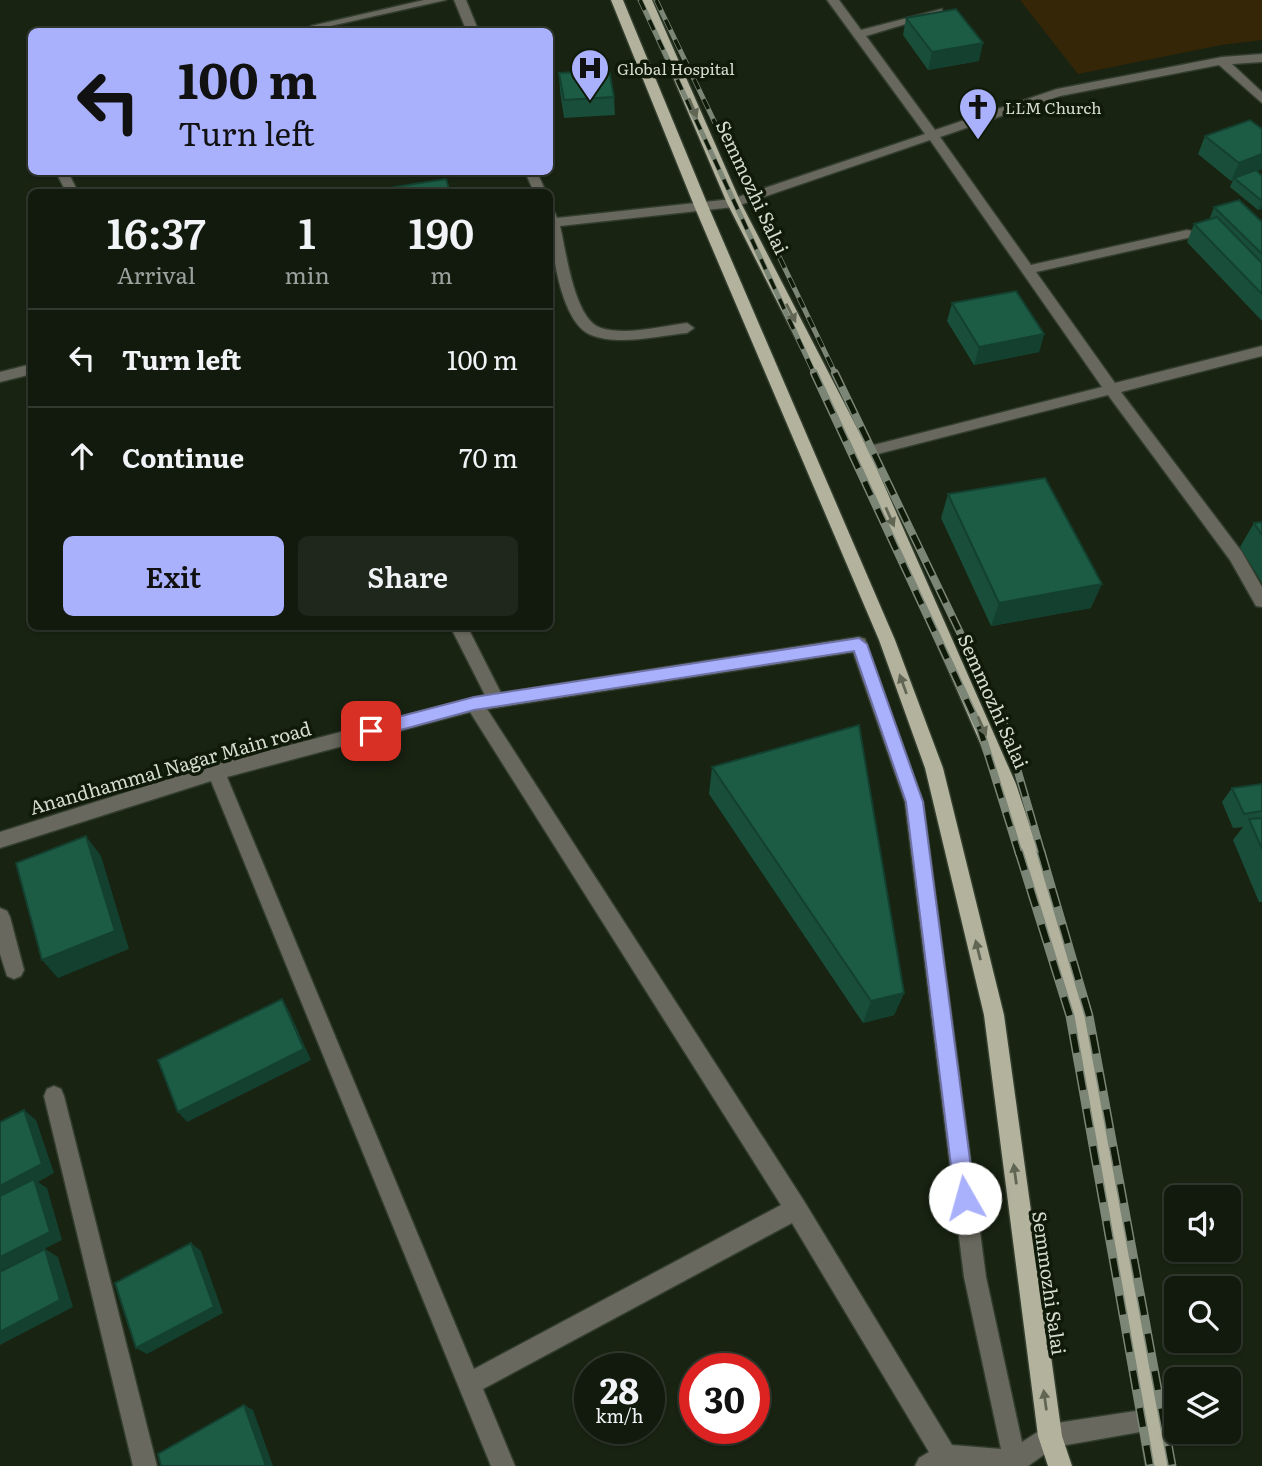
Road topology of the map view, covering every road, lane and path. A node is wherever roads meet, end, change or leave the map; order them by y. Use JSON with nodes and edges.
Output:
{"nodes":[{"id":1,"x":440,"y":0,"type":"edge"},
{"id":2,"x":460,"y":0,"type":"edge"},
{"id":3,"x":617,"y":0,"type":"edge"},
{"id":4,"x":646,"y":0,"type":"edge"},
{"id":5,"x":833,"y":0,"type":"edge"},
{"id":6,"x":938,"y":11,"type":"edge"},
{"id":7,"x":317,"y":26,"type":"dead end"},
{"id":8,"x":472,"y":28,"type":"edge"},
{"id":9,"x":858,"y":35,"type":"junction"},
{"id":10,"x":1262,"y":58,"type":"edge"},
{"id":11,"x":1222,"y":61,"type":"junction"},
{"id":12,"x":1262,"y":99,"type":"edge"},
{"id":13,"x":933,"y":136,"type":"junction"},
{"id":14,"x":734,"y":203,"type":"junction"},
{"id":15,"x":702,"y":208,"type":"junction"},
{"id":16,"x":553,"y":220,"type":"edge"},
{"id":17,"x":553,"y":231,"type":"edge"},
{"id":18,"x":1187,"y":234,"type":"dead end"},
{"id":19,"x":1026,"y":270,"type":"junction"},
{"id":20,"x":687,"y":328,"type":"dead end"},
{"id":21,"x":1262,"y":351,"type":"edge"},
{"id":22,"x":28,"y":370,"type":"edge"},
{"id":23,"x":0,"y":377,"type":"edge"},
{"id":24,"x":1112,"y":390,"type":"junction"},
{"id":25,"x":862,"y":453,"type":"junction"},
{"id":26,"x":1262,"y":601,"type":"edge"},
{"id":27,"x":460,"y":630,"type":"edge"},
{"id":28,"x":887,"y":640,"type":"junction"},
{"id":29,"x":859,"y":644,"type":"junction"},
{"id":30,"x":496,"y":700,"type":"junction"},
{"id":31,"x":474,"y":704,"type":"junction"},
{"id":32,"x":216,"y":772,"type":"junction"},
{"id":33,"x":0,"y":840,"type":"edge"},
{"id":34,"x":0,"y":917,"type":"edge"},
{"id":35,"x":14,"y":970,"type":"dead end"},
{"id":36,"x":54,"y":1096,"type":"dead end"},
{"id":37,"x":796,"y":1209,"type":"junction"},
{"id":38,"x":469,"y":1384,"type":"junction"},
{"id":39,"x":1149,"y":1421,"type":"junction"},
{"id":40,"x":1050,"y":1436,"type":"junction"},
{"id":41,"x":936,"y":1461,"type":"edge"},
{"id":42,"x":1015,"y":1464,"type":"edge"},
{"id":43,"x":145,"y":1466,"type":"edge"},
{"id":44,"x":503,"y":1466,"type":"edge"},
{"id":45,"x":1060,"y":1466,"type":"edge"},
{"id":46,"x":1158,"y":1466,"type":"edge"}],
"edges":[{"from":1,"to":7,"type":"street"},
{"from":2,"to":8,"type":"street"},
{"from":3,"to":15,"type":"main road","name":"Semmozhi Salai"},
{"from":4,"to":14,"type":"main road","name":"Semmozhi Salai","one_way":true},
{"from":5,"to":9,"type":"street"},
{"from":6,"to":9,"type":"street"},
{"from":9,"to":13,"type":"street"},
{"from":10,"to":11,"type":"street"},
{"from":11,"to":12,"type":"street"},
{"from":11,"to":13,"type":"street"},
{"from":13,"to":14,"type":"street"},
{"from":13,"to":19,"type":"street"},
{"from":14,"to":15,"type":"street"},
{"from":14,"to":25,"type":"main road","name":"Semmozhi Salai","one_way":true},
{"from":15,"to":16,"type":"street"},
{"from":15,"to":28,"type":"main road","name":"Semmozhi Salai"},
{"from":17,"to":20,"type":"street"},
{"from":18,"to":19,"type":"street"},
{"from":19,"to":24,"type":"street"},
{"from":21,"to":24,"type":"street"},
{"from":22,"to":23,"type":"street"},
{"from":24,"to":25,"type":"street"},
{"from":24,"to":26,"type":"street"},
{"from":25,"to":39,"type":"main road","name":"Semmozhi Salai","one_way":true},
{"from":27,"to":30,"type":"street"},
{"from":28,"to":29,"type":"street","name":"Anandhammal Nagar Main road"},
{"from":40,"to":28,"type":"main road","name":"Semmozhi Salai","one_way":true},
{"from":29,"to":30,"type":"street","name":"Anandhammal Nagar Main road"},
{"from":29,"to":42,"type":"street"},
{"from":30,"to":31,"type":"street","name":"Anandhammal Nagar Main road"},
{"from":31,"to":32,"type":"street","name":"Anandhammal Nagar Main road"},
{"from":31,"to":37,"type":"street"},
{"from":32,"to":33,"type":"street","name":"Anandhammal Nagar Main road"},
{"from":32,"to":38,"type":"street"},
{"from":34,"to":35,"type":"street"},
{"from":36,"to":43,"type":"street"},
{"from":37,"to":38,"type":"street"},
{"from":37,"to":41,"type":"street"},
{"from":38,"to":44,"type":"street"},
{"from":39,"to":40,"type":"street"},
{"from":39,"to":46,"type":"main road","name":"Semmozhi Salai"},
{"from":40,"to":42,"type":"street"},
{"from":40,"to":45,"type":"main road","name":"Semmozhi Salai"},
{"from":41,"to":42,"type":"street"}]}
